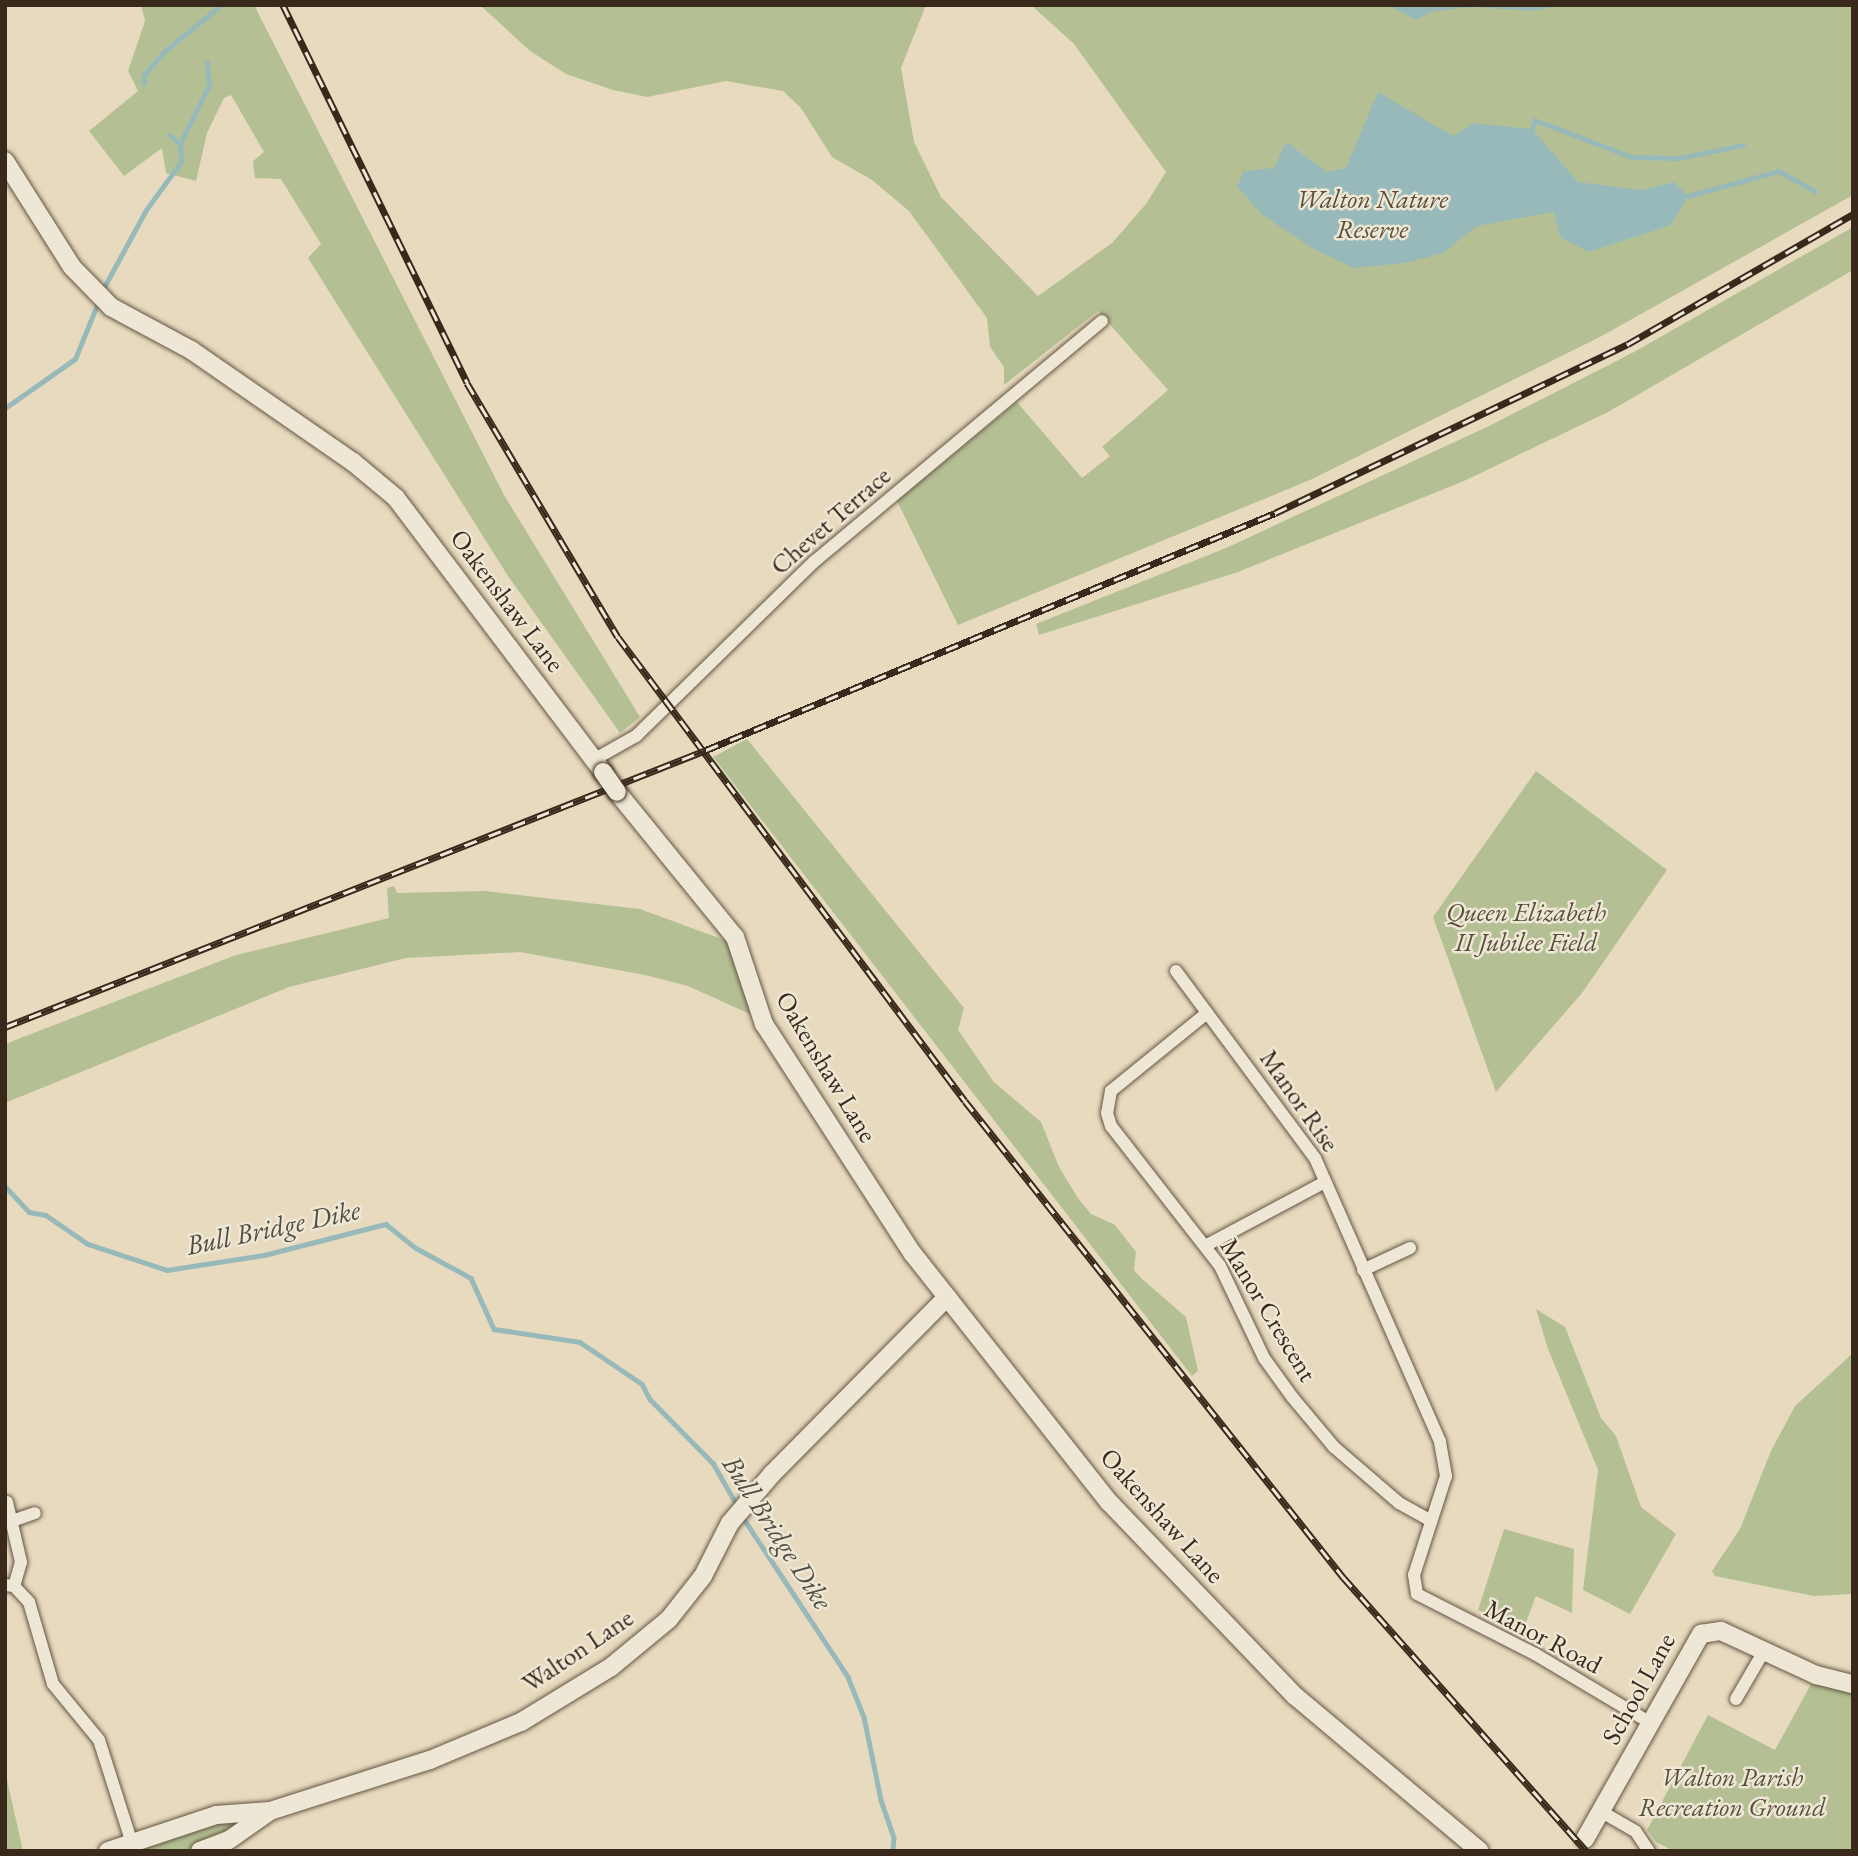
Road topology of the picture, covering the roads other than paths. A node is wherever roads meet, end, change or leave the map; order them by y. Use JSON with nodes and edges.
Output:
{"nodes":[{"id":1,"x":5,"y":161,"type":"edge"},
{"id":2,"x":1102,"y":321,"type":"dead end"},
{"id":3,"x":599,"y":765,"type":"junction"},
{"id":4,"x":1176,"y":971,"type":"dead end"},
{"id":5,"x":1207,"y":1013,"type":"junction"},
{"id":6,"x":1325,"y":1182,"type":"junction"},
{"id":7,"x":1205,"y":1247,"type":"junction"},
{"id":8,"x":1410,"y":1248,"type":"dead end"},
{"id":9,"x":1363,"y":1270,"type":"junction"},
{"id":10,"x":947,"y":1297,"type":"junction"},
{"id":11,"x":7,"y":1503,"type":"dead end"},
{"id":12,"x":35,"y":1513,"type":"dead end"},
{"id":13,"x":1430,"y":1520,"type":"junction"},
{"id":14,"x":12,"y":1521,"type":"junction"},
{"id":15,"x":10,"y":1585,"type":"edge"},
{"id":16,"x":1417,"y":1594,"type":"joint"},
{"id":17,"x":1764,"y":1651,"type":"junction"},
{"id":18,"x":1853,"y":1684,"type":"edge"},
{"id":19,"x":1742,"y":1695,"type":"dead end"},
{"id":20,"x":1649,"y":1722,"type":"junction"},
{"id":21,"x":270,"y":1811,"type":"junction"},
{"id":22,"x":1602,"y":1812,"type":"junction"},
{"id":23,"x":1585,"y":1839,"type":"dead end"},
{"id":24,"x":133,"y":1845,"type":"edge"},
{"id":25,"x":108,"y":1851,"type":"edge"},
{"id":26,"x":200,"y":1851,"type":"edge"},
{"id":27,"x":1480,"y":1851,"type":"edge"},
{"id":28,"x":1649,"y":1851,"type":"edge"}],
"edges":[{"from":1,"to":3,"type":"street","name":"Oakenshaw Lane"},
{"from":2,"to":3,"type":"street","name":"Chevet Terrace"},
{"from":3,"to":10,"type":"street","name":"Oakenshaw Lane","bridge":true},
{"from":4,"to":5,"type":"street","name":"Manor Rise"},
{"from":5,"to":6,"type":"street","name":"Manor Rise"},
{"from":5,"to":7,"type":"street","name":"Manor Crescent"},
{"from":6,"to":7,"type":"street"},
{"from":6,"to":9,"type":"street","name":"Manor Rise"},
{"from":7,"to":13,"type":"street","name":"Manor Crescent"},
{"from":8,"to":9,"type":"street"},
{"from":9,"to":13,"type":"street","name":"Manor Rise"},
{"from":10,"to":21,"type":"street","name":"Walton Lane"},
{"from":10,"to":27,"type":"street","name":"Oakenshaw Lane"},
{"from":11,"to":14,"type":"street"},
{"from":12,"to":14,"type":"street"},
{"from":13,"to":16,"type":"street","name":"Manor Rise"},
{"from":14,"to":15,"type":"street"},
{"from":15,"to":24,"type":"street"},
{"from":16,"to":20,"type":"street","name":"Manor Road"},
{"from":17,"to":18,"type":"street","name":"School Lane"},
{"from":17,"to":19,"type":"street"},
{"from":17,"to":20,"type":"street","name":"School Lane"},
{"from":20,"to":22,"type":"street","name":"School Lane"},
{"from":21,"to":24,"type":"street","name":"Walton Lane"},
{"from":21,"to":26,"type":"street","name":"Walton Lane"},
{"from":22,"to":23,"type":"street","name":"School Lane"},
{"from":22,"to":28,"type":"street"},
{"from":24,"to":25,"type":"street","name":"Walton Lane"}]}
